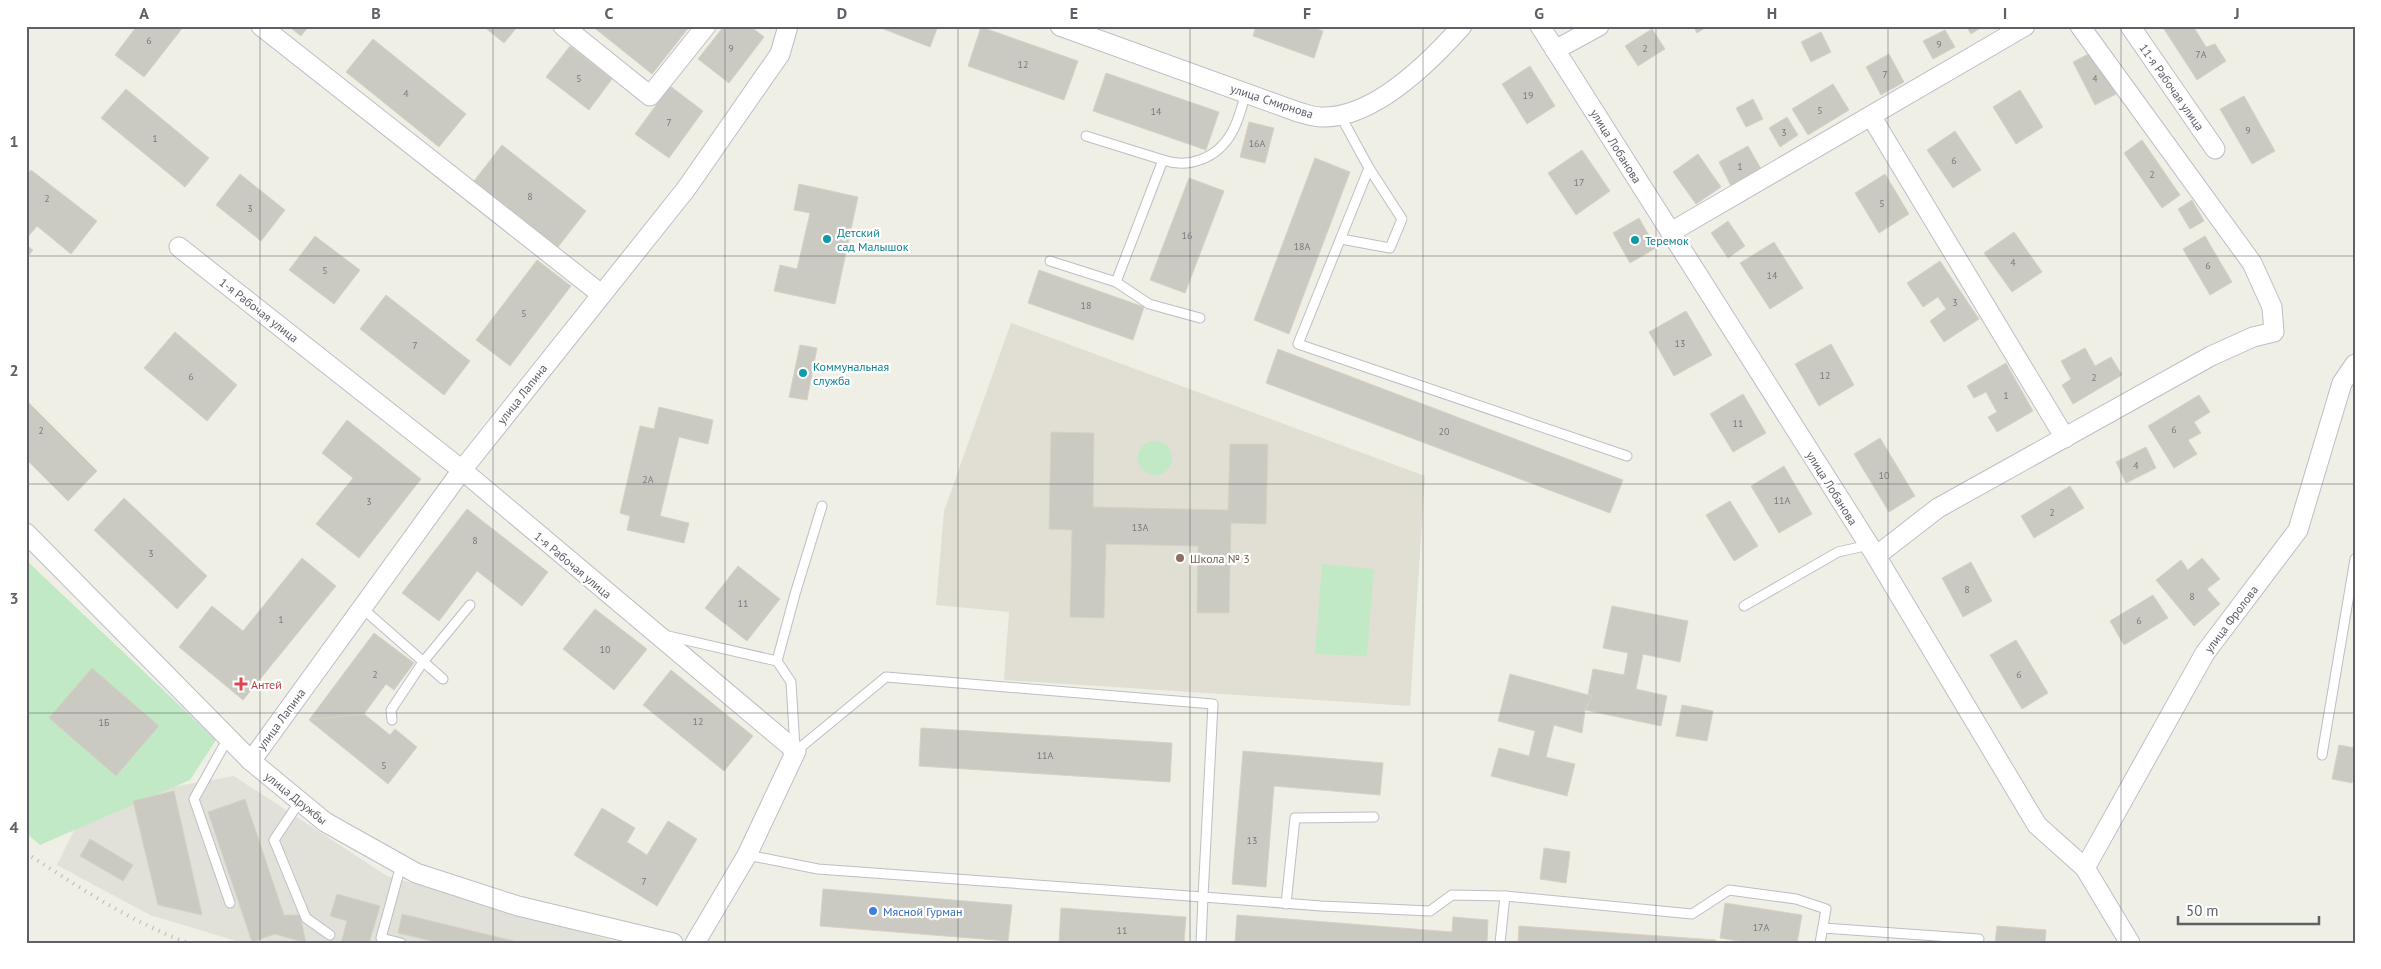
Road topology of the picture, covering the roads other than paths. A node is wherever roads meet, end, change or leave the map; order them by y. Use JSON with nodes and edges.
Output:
{"nodes":[{"id":1,"x":261,"y":26,"type":"edge"},
{"id":2,"x":563,"y":26,"type":"edge"},
{"id":3,"x":706,"y":26,"type":"edge"},
{"id":4,"x":788,"y":26,"type":"edge"},
{"id":5,"x":1060,"y":26,"type":"edge"},
{"id":6,"x":1462,"y":26,"type":"edge"},
{"id":7,"x":1540,"y":26,"type":"edge"},
{"id":8,"x":1599,"y":26,"type":"edge"},
{"id":9,"x":2025,"y":26,"type":"edge"},
{"id":10,"x":2080,"y":26,"type":"edge"},
{"id":11,"x":2130,"y":26,"type":"edge"},
{"id":12,"x":1555,"y":50,"type":"junction"},
{"id":13,"x":1246,"y":93,"type":"junction"},
{"id":14,"x":1340,"y":115,"type":"junction"},
{"id":15,"x":1871,"y":116,"type":"junction"},
{"id":16,"x":1086,"y":136,"type":"dead end"},
{"id":17,"x":2215,"y":148,"type":"dead end"},
{"id":18,"x":1163,"y":160,"type":"junction"},
{"id":19,"x":1369,"y":168,"type":"junction"},
{"id":20,"x":1671,"y":232,"type":"junction"},
{"id":21,"x":1340,"y":239,"type":"junction"},
{"id":22,"x":179,"y":247,"type":"dead end"},
{"id":23,"x":1050,"y":261,"type":"dead end"},
{"id":24,"x":1116,"y":282,"type":"junction"},
{"id":25,"x":601,"y":294,"type":"junction"},
{"id":26,"x":1200,"y":318,"type":"dead end"},
{"id":27,"x":2355,"y":364,"type":"edge"},
{"id":28,"x":2065,"y":438,"type":"junction"},
{"id":29,"x":1626,"y":456,"type":"dead end"},
{"id":30,"x":462,"y":470,"type":"junction"},
{"id":31,"x":822,"y":506,"type":"dead end"},
{"id":32,"x":26,"y":533,"type":"edge"},
{"id":33,"x":1872,"y":550,"type":"junction"},
{"id":34,"x":2355,"y":559,"type":"edge"},
{"id":35,"x":470,"y":605,"type":"dead end"},
{"id":36,"x":1744,"y":606,"type":"dead end"},
{"id":37,"x":362,"y":608,"type":"junction"},
{"id":38,"x":653,"y":632,"type":"junction"},
{"id":39,"x":777,"y":661,"type":"junction"},
{"id":40,"x":423,"y":662,"type":"junction"},
{"id":41,"x":443,"y":679,"type":"dead end"},
{"id":42,"x":392,"y":720,"type":"dead end"},
{"id":43,"x":228,"y":737,"type":"junction"},
{"id":44,"x":796,"y":751,"type":"junction"},
{"id":45,"x":2322,"y":755,"type":"dead end"},
{"id":46,"x":251,"y":760,"type":"junction"},
{"id":47,"x":300,"y":801,"type":"junction"},
{"id":48,"x":1374,"y":817,"type":"dead end"},
{"id":49,"x":747,"y":855,"type":"junction"},
{"id":50,"x":401,"y":864,"type":"junction"},
{"id":51,"x":2085,"y":868,"type":"junction"},
{"id":52,"x":1505,"y":896,"type":"junction"},
{"id":53,"x":1203,"y":897,"type":"junction"},
{"id":54,"x":230,"y":903,"type":"dead end"},
{"id":55,"x":1286,"y":904,"type":"junction"},
{"id":56,"x":1822,"y":928,"type":"junction"},
{"id":57,"x":330,"y":935,"type":"dead end"},
{"id":58,"x":618,"y":936,"type":"edge"},
{"id":59,"x":1979,"y":939,"type":"dead end"},
{"id":60,"x":401,"y":943,"type":"edge"},
{"id":61,"x":673,"y":943,"type":"edge"},
{"id":62,"x":695,"y":943,"type":"edge"},
{"id":63,"x":1201,"y":943,"type":"edge"},
{"id":64,"x":1500,"y":943,"type":"edge"},
{"id":65,"x":1820,"y":943,"type":"edge"},
{"id":66,"x":2130,"y":943,"type":"edge"}],
"edges":[{"from":1,"to":25,"type":"street"},
{"from":2,"to":3,"type":"street"},
{"from":4,"to":25,"type":"street","name":"улица Лапина"},
{"from":5,"to":13,"type":"street","name":"улица Смирнова"},
{"from":6,"to":14,"type":"street","name":"улица Смирнова"},
{"from":7,"to":12,"type":"street","name":"улица Лобанова"},
{"from":8,"to":12,"type":"street"},
{"from":9,"to":15,"type":"street"},
{"from":10,"to":28,"type":"street"},
{"from":11,"to":17,"type":"street","name":"11-я Рабочая улица"},
{"from":12,"to":20,"type":"street","name":"улица Лобанова"},
{"from":13,"to":14,"type":"street","name":"улица Смирнова"},
{"from":13,"to":18,"type":"lane"},
{"from":14,"to":19,"type":"lane"},
{"from":15,"to":20,"type":"street"},
{"from":15,"to":28,"type":"street"},
{"from":16,"to":18,"type":"lane"},
{"from":18,"to":24,"type":"lane"},
{"from":19,"to":21,"type":"lane"},
{"from":19,"to":21,"type":"lane"},
{"from":20,"to":33,"type":"street","name":"улица Лобанова"},
{"from":21,"to":29,"type":"lane"},
{"from":22,"to":30,"type":"street","name":"1-я Рабочая улица"},
{"from":23,"to":24,"type":"lane"},
{"from":24,"to":26,"type":"lane"},
{"from":25,"to":30,"type":"street","name":"улица Лапина"},
{"from":27,"to":51,"type":"street","name":"улица Фролова"},
{"from":28,"to":33,"type":"street"},
{"from":30,"to":37,"type":"street","name":"улица Лапина"},
{"from":30,"to":38,"type":"street","name":"1-я Рабочая улица"},
{"from":31,"to":39,"type":"lane"},
{"from":32,"to":43,"type":"street","name":"улица Дружбы"},
{"from":33,"to":36,"type":"lane"},
{"from":33,"to":51,"type":"street","name":"улица Лобанова"},
{"from":34,"to":45,"type":"lane"},
{"from":35,"to":40,"type":"lane"},
{"from":37,"to":40,"type":"lane"},
{"from":37,"to":46,"type":"street","name":"улица Лапина"},
{"from":38,"to":39,"type":"lane"},
{"from":38,"to":44,"type":"street","name":"1-я Рабочая улица"},
{"from":39,"to":44,"type":"lane"},
{"from":40,"to":41,"type":"lane"},
{"from":40,"to":42,"type":"lane"},
{"from":43,"to":46,"type":"street","name":"улица Дружбы"},
{"from":43,"to":54,"type":"lane"},
{"from":44,"to":49,"type":"street"},
{"from":44,"to":53,"type":"lane"},
{"from":46,"to":47,"type":"street","name":"улица Дружбы"},
{"from":47,"to":50,"type":"street","name":"улица Дружбы"},
{"from":47,"to":57,"type":"lane"},
{"from":48,"to":55,"type":"lane"},
{"from":49,"to":53,"type":"lane"},
{"from":49,"to":62,"type":"street"},
{"from":50,"to":58,"type":"street","name":"улица Дружбы"},
{"from":50,"to":60,"type":"lane"},
{"from":51,"to":66,"type":"street","name":"улица Лобанова"},
{"from":52,"to":55,"type":"lane"},
{"from":52,"to":56,"type":"lane"},
{"from":52,"to":64,"type":"lane"},
{"from":53,"to":55,"type":"lane"},
{"from":53,"to":63,"type":"lane"},
{"from":56,"to":59,"type":"lane"},
{"from":56,"to":65,"type":"lane"},
{"from":58,"to":61,"type":"street","name":"улица Дружбы"}]}
